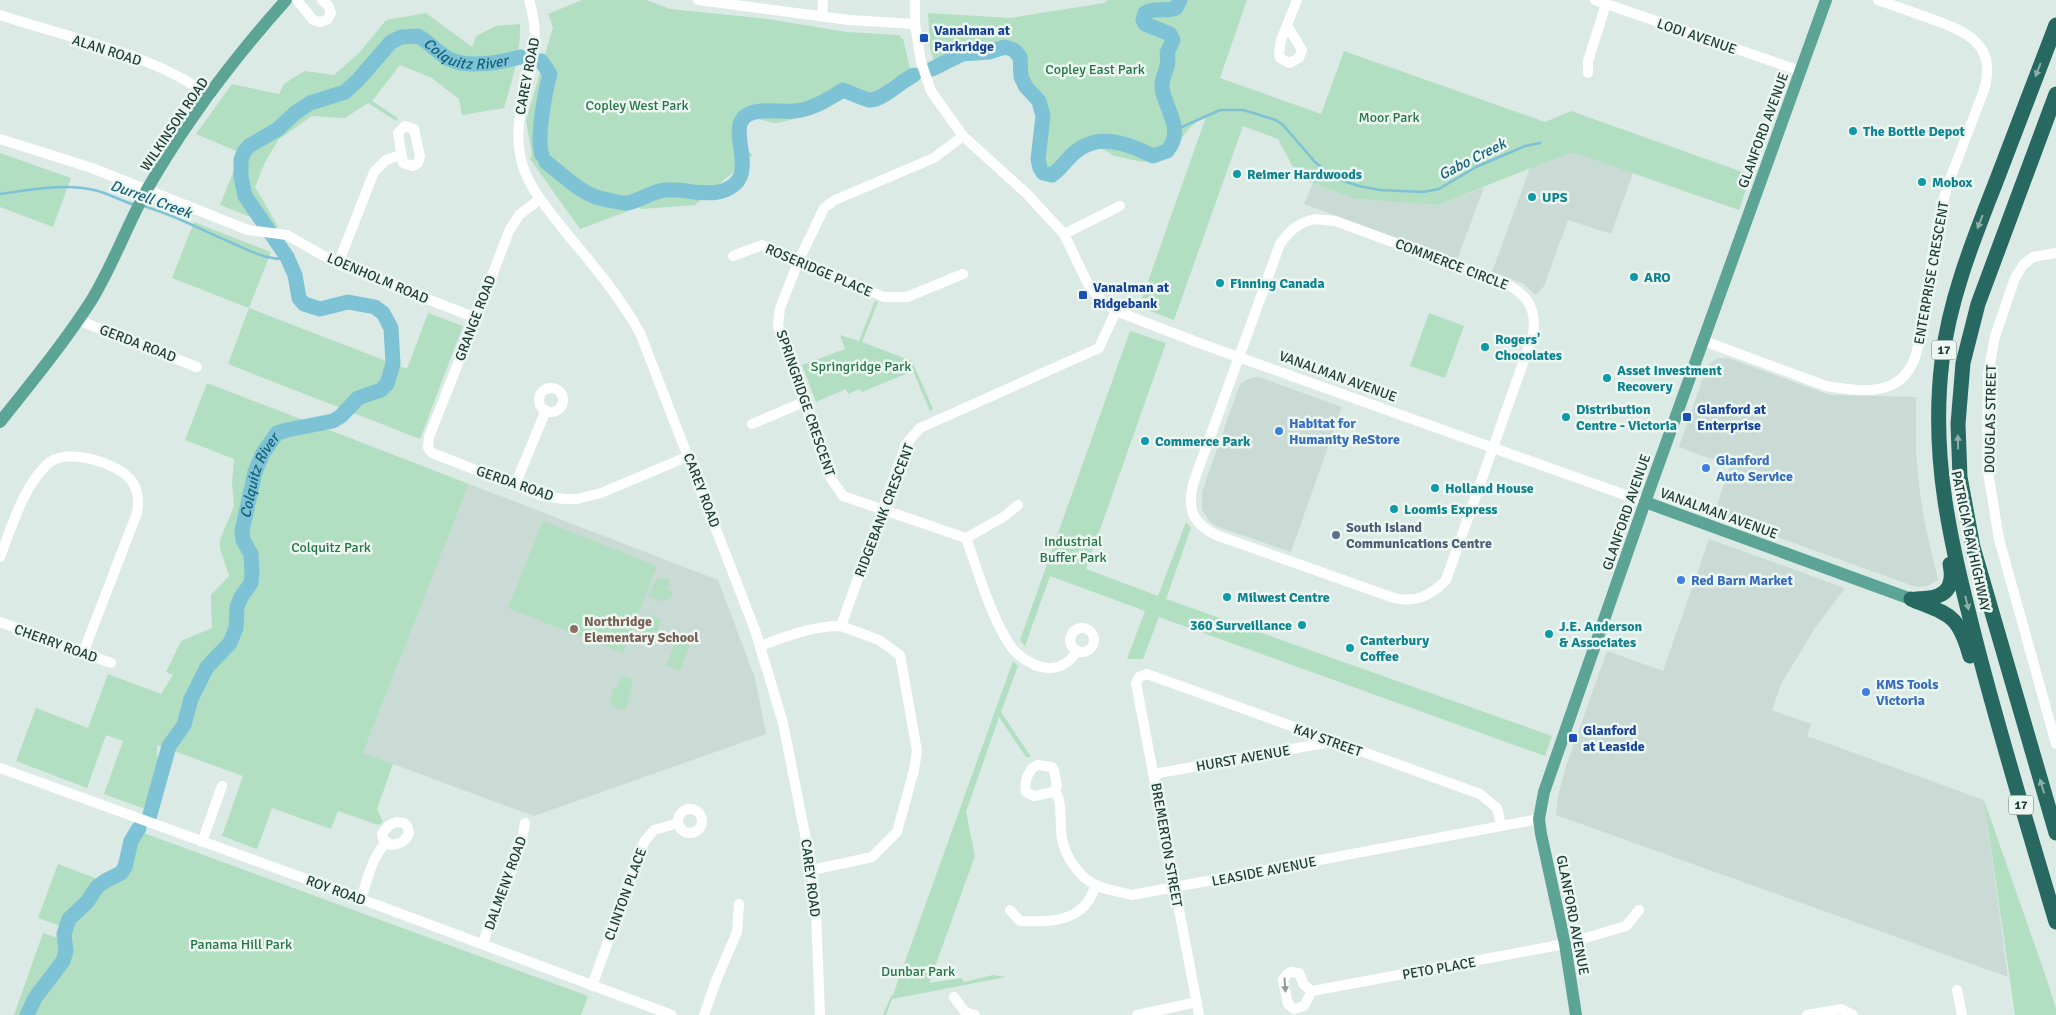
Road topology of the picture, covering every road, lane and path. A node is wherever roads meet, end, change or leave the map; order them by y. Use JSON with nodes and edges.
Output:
{"nodes":[{"id":1,"x":285,"y":0,"type":"edge"},
{"id":2,"x":297,"y":0,"type":"edge"},
{"id":3,"x":322,"y":0,"type":"edge"},
{"id":4,"x":529,"y":0,"type":"edge"},
{"id":5,"x":698,"y":0,"type":"edge"},
{"id":6,"x":823,"y":0,"type":"edge"},
{"id":7,"x":915,"y":0,"type":"edge"},
{"id":8,"x":1297,"y":0,"type":"edge"},
{"id":9,"x":1595,"y":0,"type":"edge"},
{"id":10,"x":1826,"y":0,"type":"edge"},
{"id":11,"x":1878,"y":0,"type":"edge"},
{"id":12,"x":1606,"y":4,"type":"junction"},
{"id":13,"x":0,"y":15,"type":"edge"},
{"id":14,"x":822,"y":16,"type":"junction"},
{"id":15,"x":915,"y":24,"type":"junction"},
{"id":16,"x":2056,"y":25,"type":"edge"},
{"id":17,"x":1288,"y":27,"type":"dead end"},
{"id":18,"x":1800,"y":71,"type":"junction"},
{"id":19,"x":1588,"y":73,"type":"dead end"},
{"id":20,"x":2056,"y":94,"type":"edge"},
{"id":21,"x":210,"y":96,"type":"junction"},
{"id":22,"x":2056,"y":114,"type":"edge"},
{"id":23,"x":963,"y":136,"type":"junction"},
{"id":24,"x":0,"y":139,"type":"edge"},
{"id":25,"x":401,"y":155,"type":"dead end"},
{"id":26,"x":147,"y":190,"type":"junction"},
{"id":27,"x":540,"y":199,"type":"junction"},
{"id":28,"x":1120,"y":206,"type":"dead end"},
{"id":29,"x":1064,"y":234,"type":"junction"},
{"id":30,"x":2056,"y":253,"type":"edge"},
{"id":31,"x":733,"y":256,"type":"dead end"},
{"id":32,"x":799,"y":260,"type":"junction"},
{"id":33,"x":338,"y":264,"type":"junction"},
{"id":34,"x":963,"y":274,"type":"dead end"},
{"id":35,"x":1987,"y":277,"type":"junction"},
{"id":36,"x":1116,"y":311,"type":"junction"},
{"id":37,"x":476,"y":318,"type":"junction"},
{"id":38,"x":78,"y":320,"type":"junction"},
{"id":39,"x":1704,"y":341,"type":"junction"},
{"id":40,"x":1240,"y":356,"type":"junction"},
{"id":41,"x":1942,"y":360,"type":"junction"},
{"id":42,"x":198,"y":367,"type":"dead end"},
{"id":43,"x":804,"y":402,"type":"junction"},
{"id":44,"x":546,"y":410,"type":"dead end"},
{"id":45,"x":0,"y":422,"type":"edge"},
{"id":46,"x":752,"y":424,"type":"dead end"},
{"id":47,"x":428,"y":448,"type":"joint"},
{"id":48,"x":1493,"y":448,"type":"junction"},
{"id":49,"x":689,"y":456,"type":"junction"},
{"id":50,"x":515,"y":485,"type":"junction"},
{"id":51,"x":1645,"y":502,"type":"junction"},
{"id":52,"x":1018,"y":505,"type":"dead end"},
{"id":53,"x":882,"y":510,"type":"junction"},
{"id":54,"x":966,"y":538,"type":"junction"},
{"id":55,"x":0,"y":557,"type":"edge"},
{"id":56,"x":1910,"y":599,"type":"junction"},
{"id":57,"x":0,"y":622,"type":"edge"},
{"id":58,"x":841,"y":626,"type":"junction"},
{"id":59,"x":760,"y":646,"type":"junction"},
{"id":60,"x":1077,"y":651,"type":"dead end"},
{"id":61,"x":83,"y":652,"type":"junction"},
{"id":62,"x":111,"y":663,"type":"dead end"},
{"id":63,"x":1139,"y":676,"type":"joint"},
{"id":64,"x":1332,"y":742,"type":"junction"},
{"id":65,"x":2056,"y":744,"type":"edge"},
{"id":66,"x":0,"y":768,"type":"edge"},
{"id":67,"x":1154,"y":774,"type":"junction"},
{"id":68,"x":222,"y":786,"type":"dead end"},
{"id":69,"x":1055,"y":791,"type":"dead end"},
{"id":70,"x":1539,"y":819,"type":"junction"},
{"id":71,"x":525,"y":822,"type":"dead end"},
{"id":72,"x":678,"y":823,"type":"dead end"},
{"id":73,"x":1502,"y":825,"type":"junction"},
{"id":74,"x":2056,"y":833,"type":"edge"},
{"id":75,"x":202,"y":842,"type":"junction"},
{"id":76,"x":386,"y":843,"type":"dead end"},
{"id":77,"x":812,"y":870,"type":"junction"},
{"id":78,"x":1096,"y":885,"type":"junction"},
{"id":79,"x":1174,"y":888,"type":"junction"},
{"id":80,"x":361,"y":899,"type":"junction"},
{"id":81,"x":739,"y":904,"type":"dead end"},
{"id":82,"x":1010,"y":910,"type":"dead end"},
{"id":83,"x":1639,"y":910,"type":"dead end"},
{"id":84,"x":2056,"y":922,"type":"edge"},
{"id":85,"x":2056,"y":931,"type":"edge"},
{"id":86,"x":483,"y":944,"type":"junction"},
{"id":87,"x":1565,"y":944,"type":"junction"},
{"id":88,"x":592,"y":986,"type":"junction"},
{"id":89,"x":1957,"y":990,"type":"dead end"},
{"id":90,"x":1312,"y":991,"type":"dead end"},
{"id":91,"x":954,"y":997,"type":"dead end"},
{"id":92,"x":1197,"y":1002,"type":"junction"},
{"id":93,"x":1851,"y":1013,"type":"edge"},
{"id":94,"x":672,"y":1015,"type":"edge"},
{"id":95,"x":704,"y":1015,"type":"edge"},
{"id":96,"x":820,"y":1015,"type":"edge"},
{"id":97,"x":975,"y":1015,"type":"edge"},
{"id":98,"x":1137,"y":1015,"type":"edge"},
{"id":99,"x":1199,"y":1015,"type":"edge"},
{"id":100,"x":1576,"y":1015,"type":"edge"},
{"id":101,"x":1807,"y":1015,"type":"edge"},
{"id":102,"x":1962,"y":1015,"type":"edge"}],
"edges":[{"from":1,"to":21,"type":"main road","name":"WILKINSON ROAD"},
{"from":2,"to":3,"type":"street"},
{"from":4,"to":27,"type":"street","name":"CAREY ROAD"},
{"from":5,"to":14,"type":"street"},
{"from":6,"to":14,"type":"street"},
{"from":7,"to":15,"type":"street","name":"VANALMAN AVENUE"},
{"from":8,"to":17,"type":"street"},
{"from":9,"to":12,"type":"street","name":"LODI AVENUE"},
{"from":10,"to":18,"type":"main road","name":"GLANFORD AVENUE"},
{"from":11,"to":39,"type":"street","name":"ENTERPRISE CRESCENT"},
{"from":12,"to":18,"type":"street","name":"LODI AVENUE"},
{"from":12,"to":19,"type":"street"},
{"from":13,"to":21,"type":"street","name":"ALAN ROAD"},
{"from":14,"to":15,"type":"street"},
{"from":15,"to":23,"type":"street","name":"VANALMAN AVENUE"},
{"from":16,"to":41,"type":"highway","name":"PATRICIA BAY HIGHWAY","number":"17","one_way":true},
{"from":18,"to":39,"type":"main road","name":"GLANFORD AVENUE"},
{"from":20,"to":35,"type":"highway","name":"PATRICIA BAY HIGHWAY","number":"17"},
{"from":21,"to":26,"type":"main road","name":"WILKINSON ROAD"},
{"from":22,"to":35,"type":"highway"},
{"from":23,"to":29,"type":"street","name":"VANALMAN AVENUE"},
{"from":23,"to":32,"type":"street","name":"SPRINGRIDGE CRESCENT"},
{"from":24,"to":26,"type":"street","name":"LOENHOLM ROAD"},
{"from":25,"to":33,"type":"street"},
{"from":26,"to":33,"type":"street","name":"LOENHOLM ROAD"},
{"from":26,"to":38,"type":"main road","name":"WILKINSON ROAD"},
{"from":27,"to":37,"type":"street","name":"GRANGE ROAD"},
{"from":27,"to":49,"type":"street","name":"CAREY ROAD"},
{"from":28,"to":29,"type":"street"},
{"from":29,"to":36,"type":"street","name":"VANALMAN AVENUE"},
{"from":30,"to":65,"type":"street","name":"DOUGLAS STREET"},
{"from":31,"to":32,"type":"street","name":"ROSERIDGE PLACE"},
{"from":32,"to":34,"type":"street","name":"ROSERIDGE PLACE"},
{"from":32,"to":43,"type":"street","name":"SPRINGRIDGE CRESCENT"},
{"from":33,"to":37,"type":"street","name":"LOENHOLM ROAD"},
{"from":74,"to":35,"type":"highway","name":"PATRICIA BAY HIGHWAY","number":"17","one_way":true},
{"from":36,"to":40,"type":"street","name":"VANALMAN AVENUE"},
{"from":36,"to":53,"type":"street","name":"RIDGEBANK CRESCENT"},
{"from":37,"to":47,"type":"street","name":"GRANGE ROAD"},
{"from":38,"to":42,"type":"street","name":"GERDA ROAD"},
{"from":38,"to":45,"type":"main road","name":"WILKINSON ROAD"},
{"from":39,"to":51,"type":"main road","name":"GLANFORD AVENUE"},
{"from":40,"to":48,"type":"street","name":"VANALMAN AVENUE"},
{"from":40,"to":48,"type":"street","name":"COMMERCE CIRCLE"},
{"from":40,"to":48,"type":"street","name":"COMMERCE CIRCLE"},
{"from":41,"to":56,"type":"highway"},
{"from":41,"to":84,"type":"highway","name":"PATRICIA BAY HIGHWAY","number":"17","one_way":true},
{"from":43,"to":46,"type":"street"},
{"from":43,"to":53,"type":"street","name":"SPRINGRIDGE CRESCENT"},
{"from":44,"to":50,"type":"street"},
{"from":47,"to":50,"type":"street","name":"GERDA ROAD"},
{"from":48,"to":51,"type":"street","name":"VANALMAN AVENUE"},
{"from":49,"to":50,"type":"street","name":"GERDA ROAD"},
{"from":49,"to":59,"type":"street","name":"CAREY ROAD"},
{"from":51,"to":56,"type":"main road","name":"VANALMAN AVENUE"},
{"from":51,"to":70,"type":"main road","name":"GLANFORD AVENUE"},
{"from":52,"to":54,"type":"street"},
{"from":53,"to":54,"type":"street","name":"SPRINGRIDGE CRESCENT"},
{"from":53,"to":58,"type":"street","name":"RIDGEBANK CRESCENT"},
{"from":54,"to":60,"type":"street"},
{"from":55,"to":61,"type":"street"},
{"from":56,"to":85,"type":"highway"},
{"from":57,"to":61,"type":"street","name":"CHERRY ROAD"},
{"from":58,"to":59,"type":"street"},
{"from":58,"to":77,"type":"street"},
{"from":59,"to":77,"type":"street","name":"CAREY ROAD"},
{"from":61,"to":62,"type":"street","name":"CHERRY ROAD"},
{"from":63,"to":64,"type":"street","name":"KAY STREET"},
{"from":63,"to":67,"type":"street","name":"BREMERTON STREET"},
{"from":64,"to":67,"type":"street","name":"HURST AVENUE"},
{"from":64,"to":73,"type":"street","name":"KAY STREET"},
{"from":66,"to":75,"type":"street","name":"ROY ROAD"},
{"from":67,"to":79,"type":"street","name":"BREMERTON STREET"},
{"from":68,"to":75,"type":"street"},
{"from":69,"to":78,"type":"street","name":"LEASIDE AVENUE"},
{"from":70,"to":73,"type":"street","name":"LEASIDE AVENUE"},
{"from":70,"to":87,"type":"main road","name":"GLANFORD AVENUE"},
{"from":71,"to":86,"type":"street","name":"DALMENY ROAD"},
{"from":72,"to":88,"type":"street","name":"CLINTON PLACE"},
{"from":73,"to":79,"type":"street","name":"LEASIDE AVENUE"},
{"from":75,"to":80,"type":"street","name":"ROY ROAD"},
{"from":76,"to":80,"type":"street"},
{"from":77,"to":96,"type":"street","name":"CAREY ROAD"},
{"from":78,"to":79,"type":"street","name":"LEASIDE AVENUE"},
{"from":78,"to":82,"type":"street"},
{"from":79,"to":92,"type":"street","name":"BREMERTON STREET"},
{"from":80,"to":86,"type":"street","name":"ROY ROAD"},
{"from":81,"to":95,"type":"street"},
{"from":83,"to":87,"type":"street","name":"PETO PLACE"},
{"from":86,"to":88,"type":"street","name":"ROY ROAD"},
{"from":87,"to":90,"type":"street","name":"PETO PLACE"},
{"from":87,"to":100,"type":"main road","name":"GLANFORD AVENUE"},
{"from":88,"to":94,"type":"street","name":"ROY ROAD"},
{"from":89,"to":102,"type":"street"},
{"from":91,"to":97,"type":"street"},
{"from":92,"to":98,"type":"street"},
{"from":92,"to":99,"type":"street","name":"BREMERTON STREET"},
{"from":93,"to":101,"type":"street"}]}
